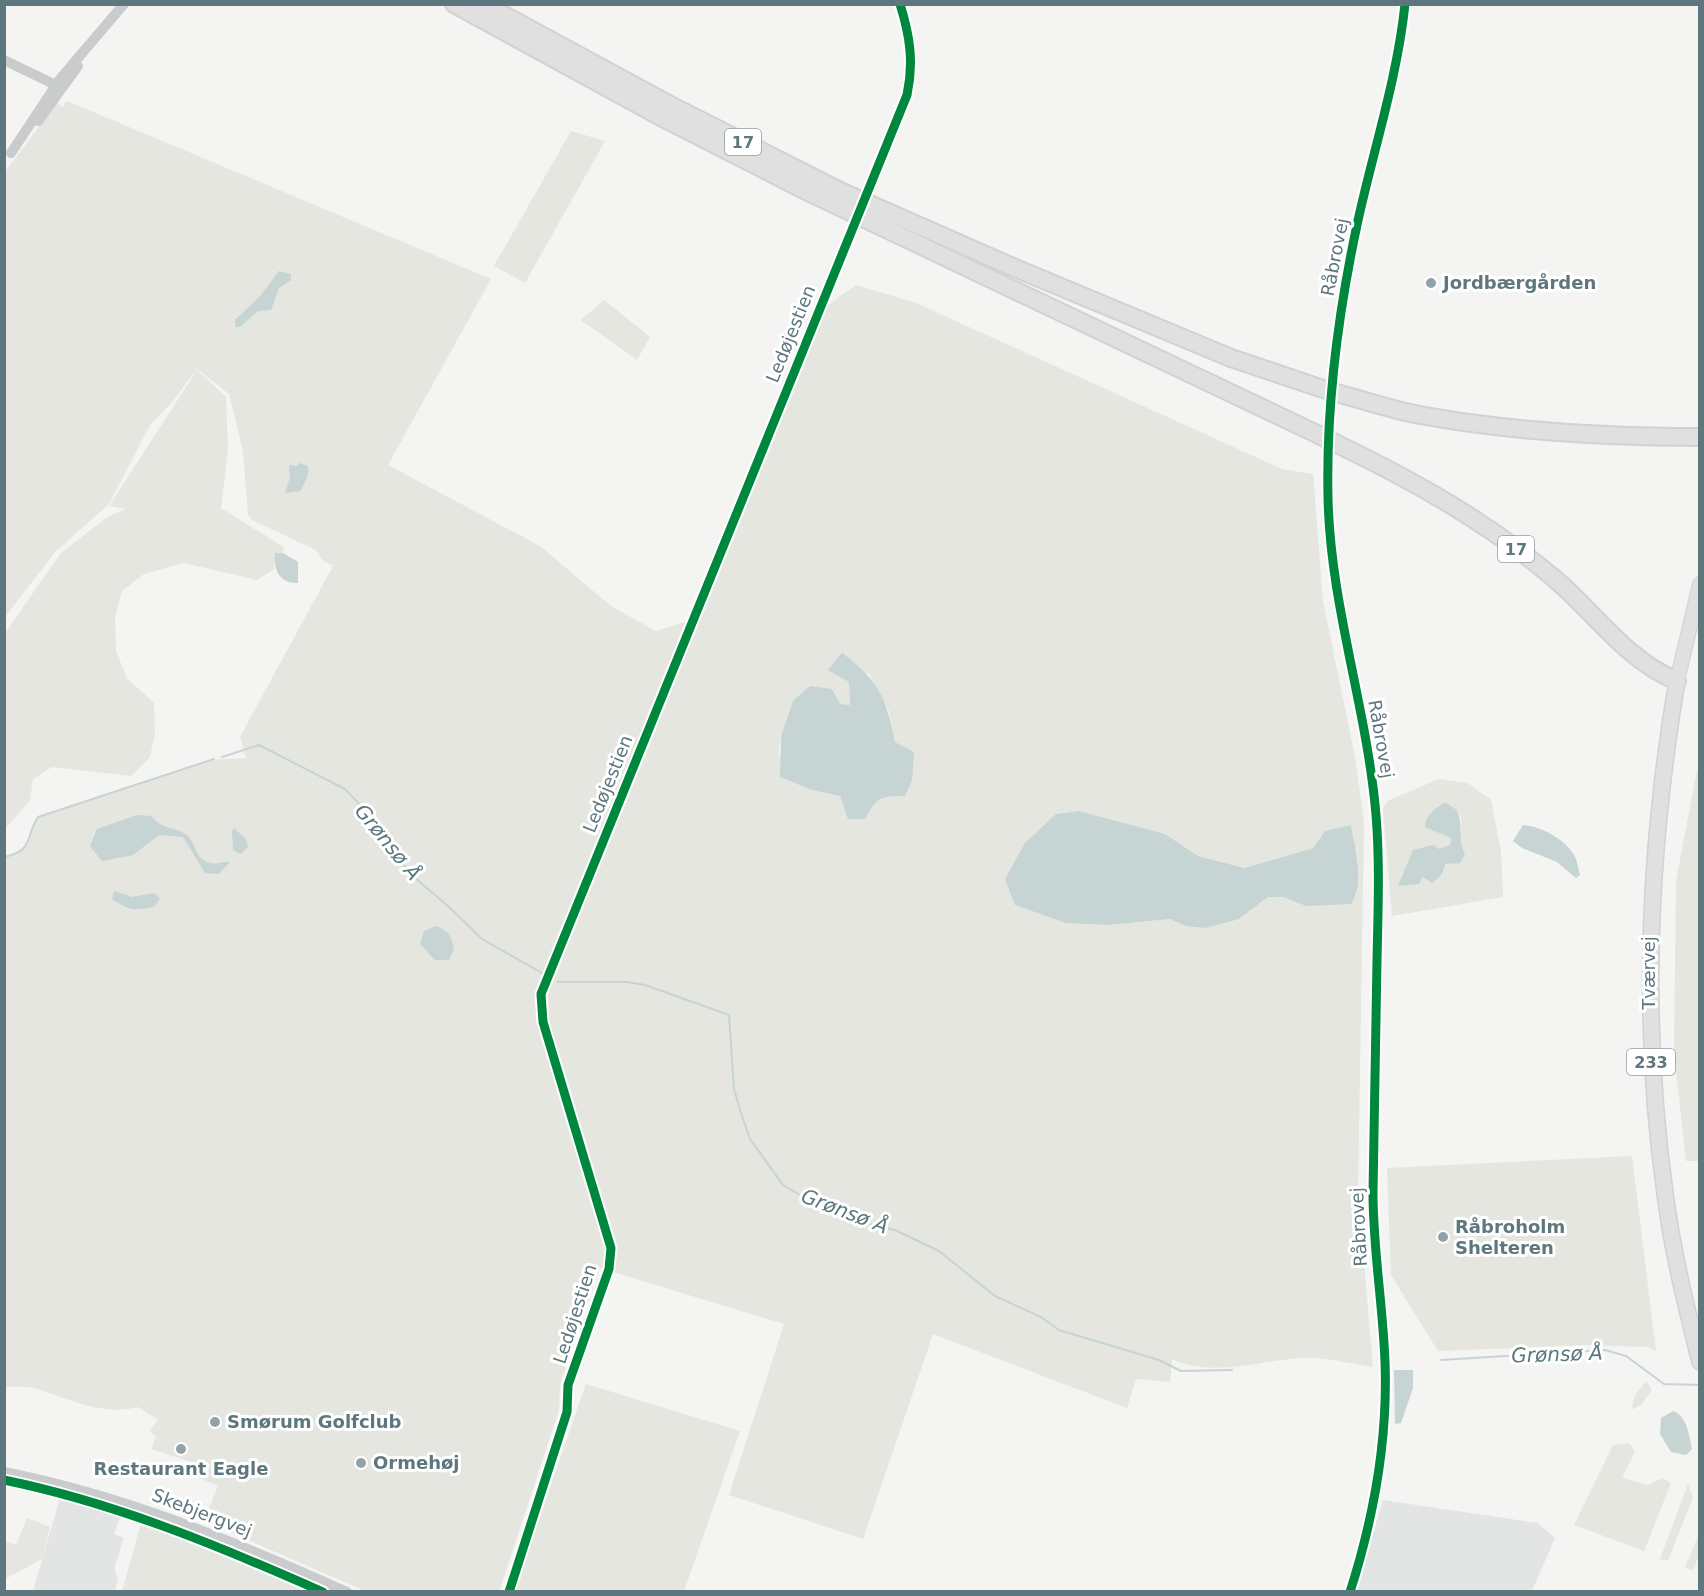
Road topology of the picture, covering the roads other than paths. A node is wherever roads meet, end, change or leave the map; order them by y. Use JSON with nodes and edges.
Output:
{"nodes":[{"id":1,"x":124,"y":4,"type":"edge"},
{"id":2,"x":454,"y":4,"type":"edge"},
{"id":3,"x":484,"y":4,"type":"edge"},
{"id":4,"x":1405,"y":4,"type":"edge"},
{"id":5,"x":9,"y":62,"type":"edge"},
{"id":6,"x":62,"y":84,"type":"junction"},
{"id":7,"x":8,"y":157,"type":"edge"},
{"id":8,"x":1700,"y":437,"type":"edge"},
{"id":9,"x":1700,"y":584,"type":"edge"},
{"id":10,"x":1677,"y":681,"type":"junction"},
{"id":11,"x":1700,"y":1362,"type":"edge"},
{"id":12,"x":4,"y":1472,"type":"edge"},
{"id":13,"x":347,"y":1592,"type":"edge"},
{"id":14,"x":1350,"y":1592,"type":"edge"}],
"edges":[{"from":1,"to":6,"type":"street"},
{"from":2,"to":10,"type":"highway","number":"17","bridge":true},
{"from":3,"to":8,"type":"highway","number":"17","bridge":true},
{"from":4,"to":14,"type":"street","name":"Råbrovej"},
{"from":5,"to":6,"type":"street"},
{"from":6,"to":7,"type":"street"},
{"from":9,"to":10,"type":"main road","name":"Tværvej","number":"233"},
{"from":10,"to":11,"type":"highway","name":"Tværvej","number":"233"},
{"from":12,"to":13,"type":"street","name":"Skebjergvej"}]}
